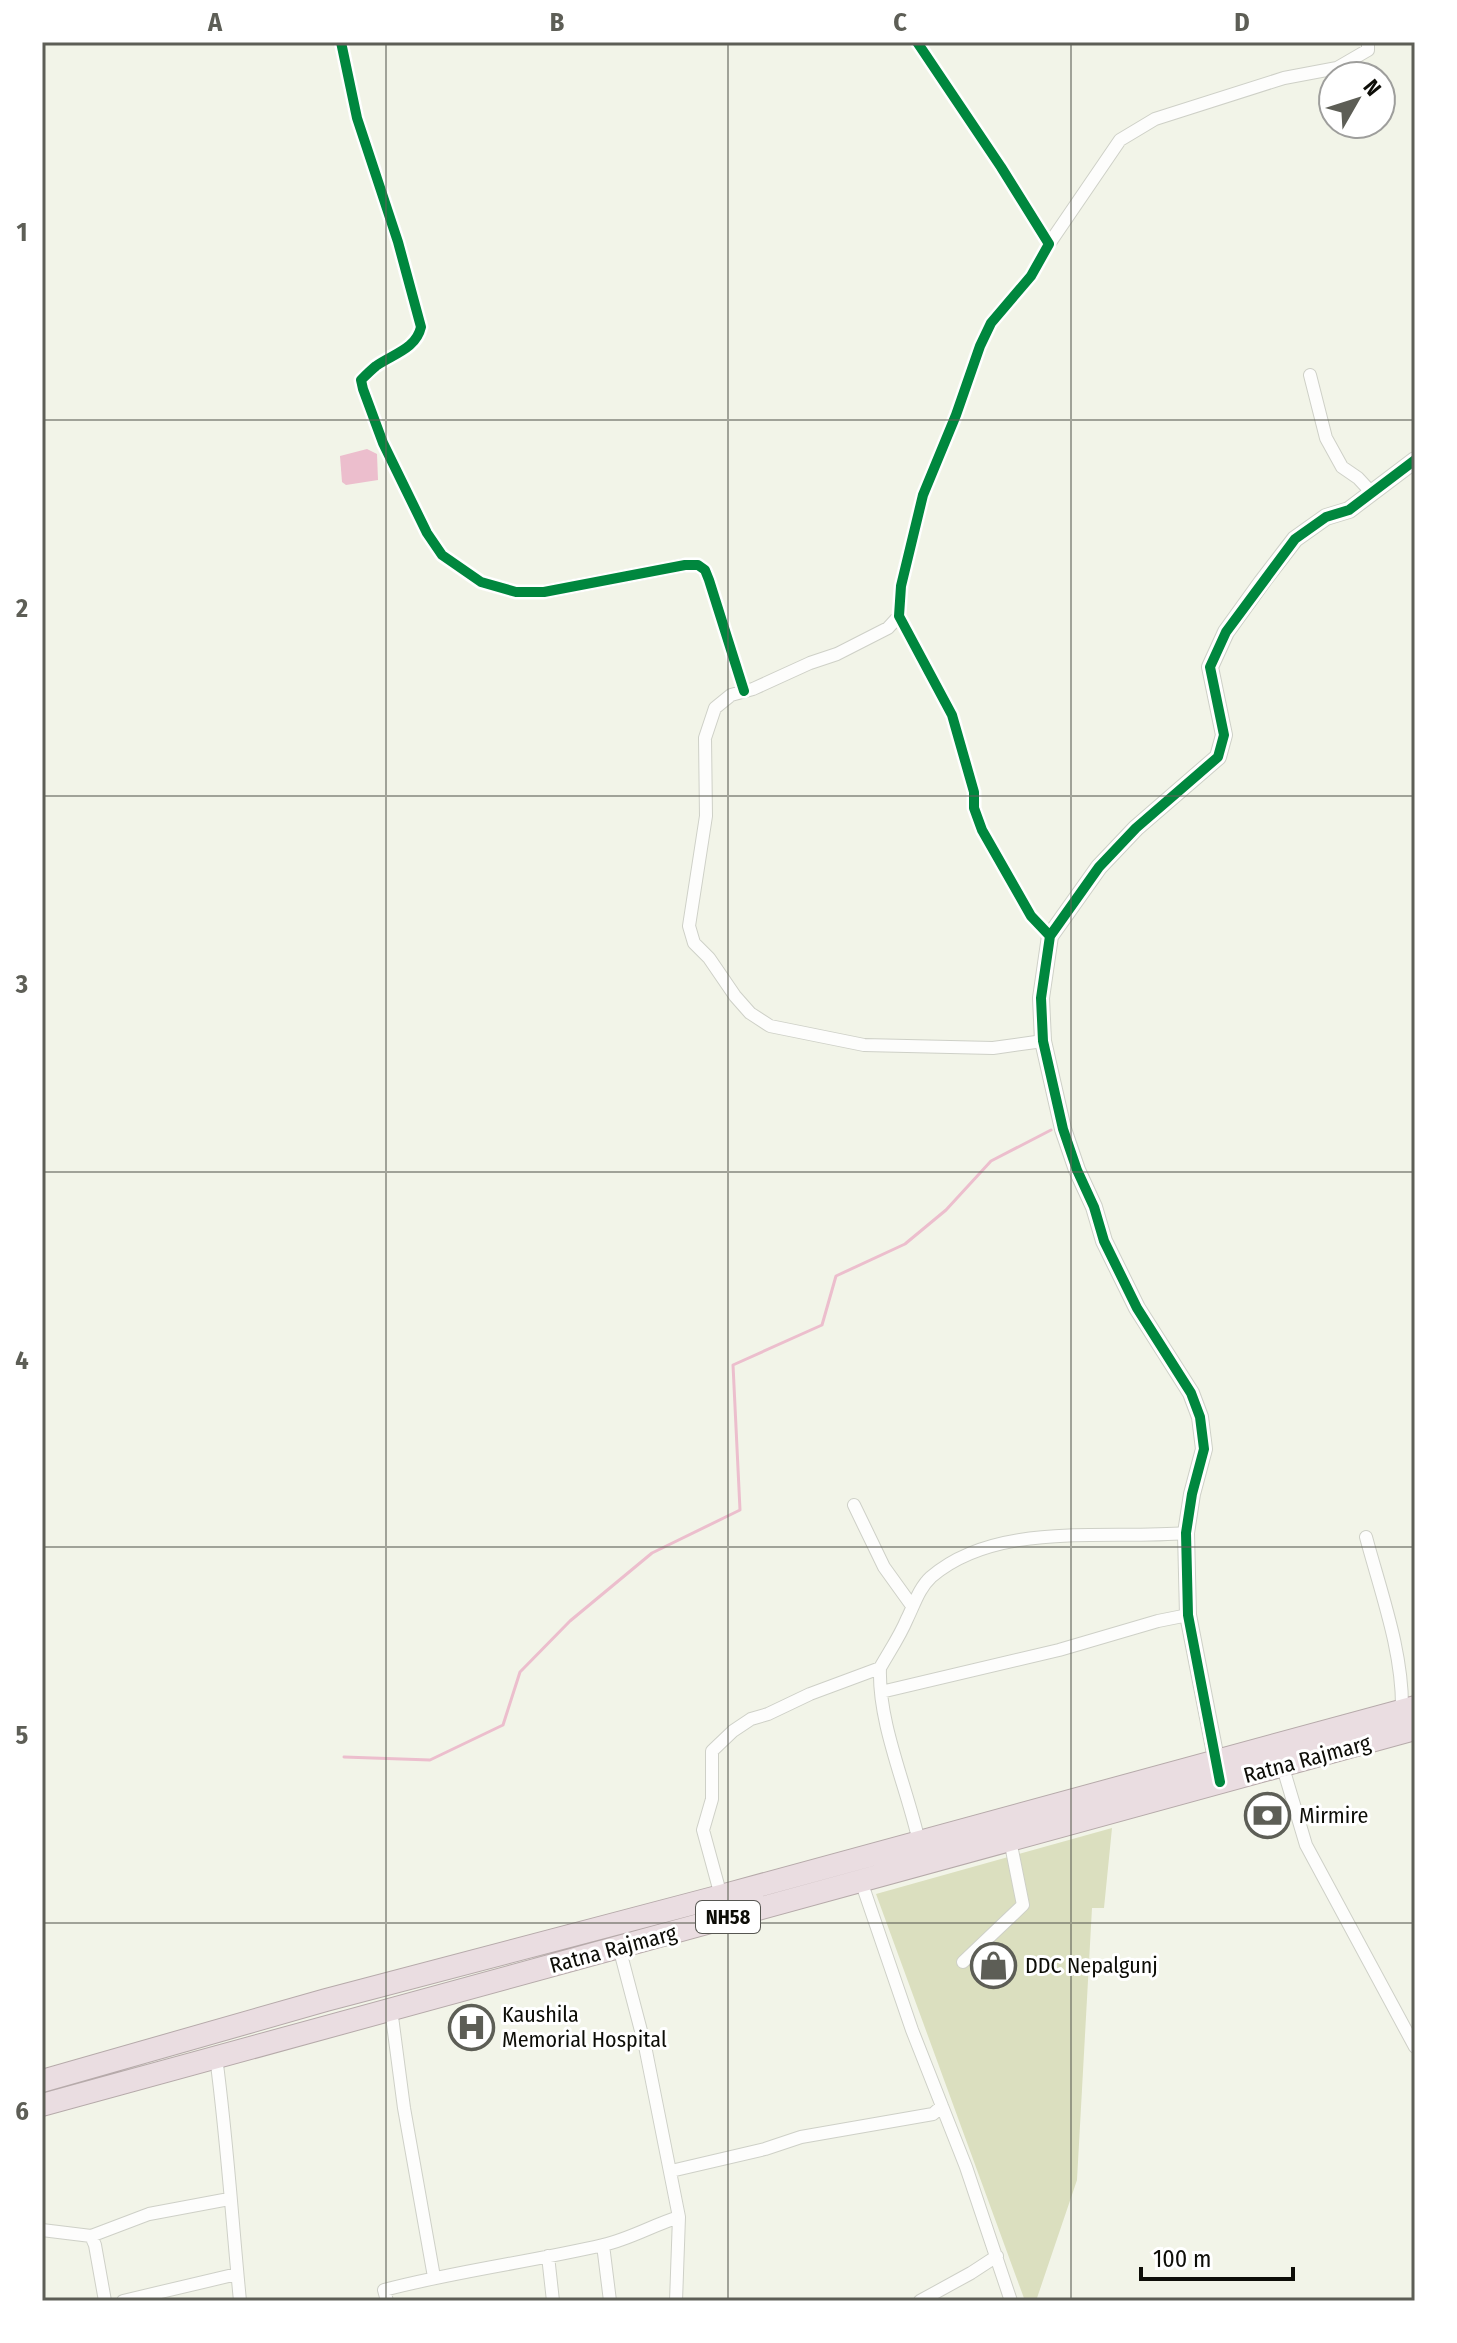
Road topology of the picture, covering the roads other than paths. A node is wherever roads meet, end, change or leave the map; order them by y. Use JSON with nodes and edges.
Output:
{"nodes":[{"id":1,"x":341,"y":42,"type":"edge"},
{"id":2,"x":917,"y":42,"type":"edge"},
{"id":3,"x":1368,"y":42,"type":"edge"},
{"id":4,"x":1049,"y":244,"type":"junction"},
{"id":5,"x":1310,"y":375,"type":"dead end"},
{"id":6,"x":1415,"y":460,"type":"edge"},
{"id":7,"x":1371,"y":492,"type":"junction"},
{"id":8,"x":899,"y":616,"type":"junction"},
{"id":9,"x":744,"y":691,"type":"junction"},
{"id":10,"x":1050,"y":936,"type":"junction"},
{"id":11,"x":1043,"y":1041,"type":"junction"},
{"id":12,"x":854,"y":1505,"type":"dead end"},
{"id":13,"x":1186,"y":1533,"type":"junction"},
{"id":14,"x":1366,"y":1537,"type":"dead end"},
{"id":15,"x":912,"y":1606,"type":"junction"},
{"id":16,"x":1188,"y":1615,"type":"junction"},
{"id":17,"x":880,"y":1668,"type":"junction"},
{"id":18,"x":881,"y":1692,"type":"junction"},
{"id":19,"x":1411,"y":1715,"type":"edge"},
{"id":20,"x":1280,"y":1756,"type":"junction"},
{"id":21,"x":1218,"y":1771,"type":"junction"},
{"id":22,"x":1010,"y":1840,"type":"junction"},
{"id":23,"x":919,"y":1842,"type":"junction"},
{"id":24,"x":861,"y":1881,"type":"junction"},
{"id":25,"x":721,"y":1896,"type":"junction"},
{"id":26,"x":619,"y":1947,"type":"junction"},
{"id":27,"x":963,"y":1962,"type":"dead end"},
{"id":28,"x":391,"y":2009,"type":"junction"},
{"id":29,"x":1415,"y":2047,"type":"edge"},
{"id":30,"x":216,"y":2057,"type":"junction"},
{"id":31,"x":42,"y":2081,"type":"edge"},
{"id":32,"x":42,"y":2105,"type":"edge"},
{"id":33,"x":942,"y":2106,"type":"junction"},
{"id":34,"x":671,"y":2171,"type":"junction"},
{"id":35,"x":229,"y":2199,"type":"junction"},
{"id":36,"x":679,"y":2217,"type":"junction"},
{"id":37,"x":42,"y":2230,"type":"edge"},
{"id":38,"x":91,"y":2236,"type":"junction"},
{"id":39,"x":603,"y":2245,"type":"junction"},
{"id":40,"x":548,"y":2256,"type":"junction"},
{"id":41,"x":997,"y":2256,"type":"junction"},
{"id":42,"x":237,"y":2274,"type":"junction"},
{"id":43,"x":434,"y":2277,"type":"junction"},
{"id":44,"x":1006,"y":2298,"type":"edge"},
{"id":45,"x":105,"y":2301,"type":"edge"},
{"id":46,"x":123,"y":2301,"type":"edge"},
{"id":47,"x":240,"y":2301,"type":"edge"},
{"id":48,"x":387,"y":2301,"type":"edge"},
{"id":49,"x":553,"y":2301,"type":"edge"},
{"id":50,"x":610,"y":2301,"type":"edge"},
{"id":51,"x":676,"y":2301,"type":"edge"},
{"id":52,"x":920,"y":2301,"type":"edge"}],
"edges":[{"from":1,"to":9,"type":"street"},
{"from":2,"to":4,"type":"street"},
{"from":3,"to":4,"type":"street"},
{"from":4,"to":8,"type":"street"},
{"from":5,"to":7,"type":"street"},
{"from":6,"to":7,"type":"street"},
{"from":7,"to":10,"type":"street"},
{"from":8,"to":9,"type":"street"},
{"from":8,"to":10,"type":"street"},
{"from":9,"to":11,"type":"street"},
{"from":10,"to":11,"type":"street"},
{"from":11,"to":13,"type":"street"},
{"from":12,"to":15,"type":"street"},
{"from":13,"to":15,"type":"street"},
{"from":13,"to":16,"type":"street"},
{"from":14,"to":19,"type":"street"},
{"from":15,"to":17,"type":"street"},
{"from":16,"to":18,"type":"street"},
{"from":16,"to":21,"type":"street"},
{"from":17,"to":18,"type":"street"},
{"from":17,"to":25,"type":"street"},
{"from":18,"to":23,"type":"street"},
{"from":19,"to":20,"type":"highway","name":"Ratna Rajmarg","number":"NH58"},
{"from":20,"to":21,"type":"highway","name":"Ratna Rajmarg","number":"NH58"},
{"from":20,"to":29,"type":"street"},
{"from":21,"to":22,"type":"highway","name":"Ratna Rajmarg","number":"NH58"},
{"from":21,"to":23,"type":"highway","name":"Ratna Rajmarg","number":"NH58"},
{"from":22,"to":24,"type":"highway","name":"Ratna Rajmarg","number":"NH58"},
{"from":22,"to":27,"type":"street"},
{"from":23,"to":25,"type":"highway","name":"Ratna Rajmarg","number":"NH58"},
{"from":24,"to":26,"type":"highway","name":"Ratna Rajmarg","number":"NH58"},
{"from":24,"to":33,"type":"street"},
{"from":25,"to":31,"type":"highway","name":"Ratna Rajmarg","number":"NH58"},
{"from":26,"to":28,"type":"highway","name":"Ratna Rajmarg","number":"NH58"},
{"from":26,"to":34,"type":"street"},
{"from":28,"to":30,"type":"highway","name":"Ratna Rajmarg","number":"NH58"},
{"from":28,"to":43,"type":"street"},
{"from":30,"to":32,"type":"highway","name":"Ratna Rajmarg","number":"NH58"},
{"from":30,"to":35,"type":"street"},
{"from":33,"to":34,"type":"street"},
{"from":33,"to":41,"type":"street"},
{"from":34,"to":36,"type":"street"},
{"from":35,"to":38,"type":"street"},
{"from":35,"to":42,"type":"street"},
{"from":36,"to":39,"type":"street"},
{"from":36,"to":51,"type":"street"},
{"from":37,"to":38,"type":"street"},
{"from":38,"to":45,"type":"street"},
{"from":39,"to":40,"type":"street"},
{"from":39,"to":50,"type":"street"},
{"from":40,"to":43,"type":"street"},
{"from":40,"to":49,"type":"street"},
{"from":41,"to":44,"type":"street"},
{"from":41,"to":52,"type":"street"},
{"from":42,"to":46,"type":"street"},
{"from":42,"to":47,"type":"street"},
{"from":43,"to":48,"type":"street"}]}
